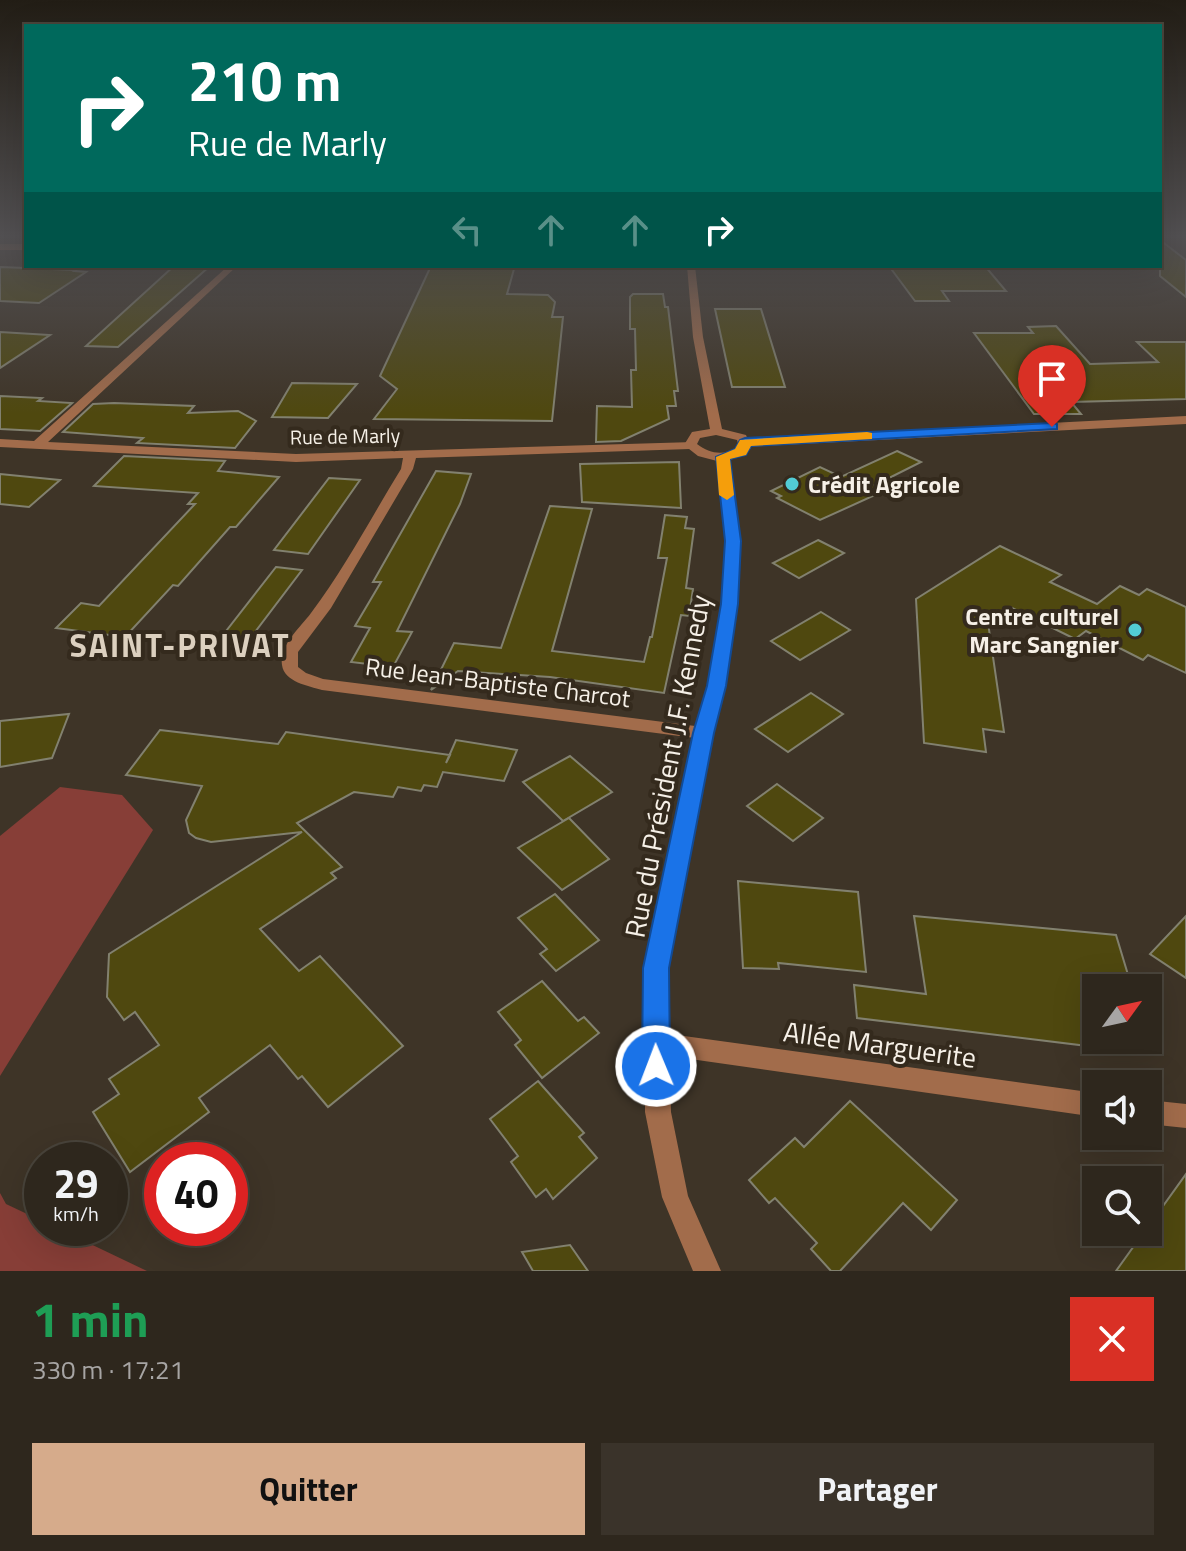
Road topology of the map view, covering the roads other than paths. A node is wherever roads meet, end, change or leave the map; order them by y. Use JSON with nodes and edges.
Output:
{"nodes":[{"id":1,"x":201,"y":295,"type":"edge"},
{"id":2,"x":694,"y":295,"type":"edge"},
{"id":3,"x":1186,"y":420,"type":"edge"},
{"id":4,"x":716,"y":431,"type":"junction"},
{"id":5,"x":0,"y":443,"type":"edge"},
{"id":6,"x":745,"y":443,"type":"junction"},
{"id":7,"x":37,"y":445,"type":"junction"},
{"id":8,"x":690,"y":445,"type":"junction"},
{"id":9,"x":410,"y":455,"type":"junction"},
{"id":10,"x":723,"y":457,"type":"junction"},
{"id":11,"x":703,"y":733,"type":"junction"},
{"id":12,"x":655,"y":1043,"type":"junction"},
{"id":13,"x":1082,"y":1103,"type":"edge"},
{"id":14,"x":1162,"y":1113,"type":"edge"},
{"id":15,"x":1186,"y":1116,"type":"edge"},
{"id":16,"x":707,"y":1271,"type":"edge"}],
"edges":[{"from":1,"to":7,"type":"street"},
{"from":2,"to":4,"type":"street"},
{"from":3,"to":6,"type":"street"},
{"from":4,"to":6,"type":"street"},
{"from":4,"to":8,"type":"street"},
{"from":5,"to":7,"type":"street","name":"Rue de Marly"},
{"from":6,"to":10,"type":"street"},
{"from":7,"to":9,"type":"street","name":"Rue de Marly"},
{"from":8,"to":9,"type":"street","name":"Rue de Marly"},
{"from":8,"to":10,"type":"street"},
{"from":9,"to":11,"type":"street","name":"Rue Jean-Baptiste Charcot"},
{"from":10,"to":11,"type":"street","name":"Rue du Président J.F. Kennedy"},
{"from":11,"to":12,"type":"street","name":"Rue du Président J.F. Kennedy"},
{"from":12,"to":13,"type":"street","name":"Allée Marguerite"},
{"from":12,"to":16,"type":"street","name":"Rue du Président J.F. Kennedy"},
{"from":14,"to":15,"type":"street"}]}
